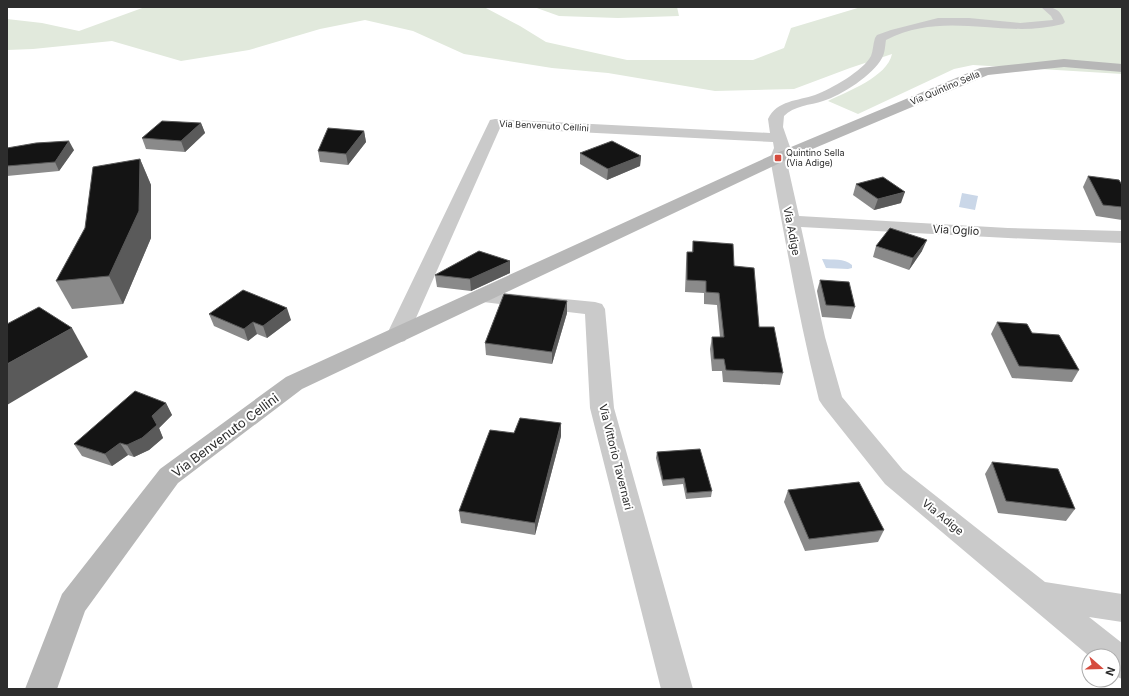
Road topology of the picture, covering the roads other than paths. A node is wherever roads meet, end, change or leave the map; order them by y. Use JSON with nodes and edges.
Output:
{"nodes":[{"id":1,"x":1047,"y":7,"type":"edge"},
{"id":2,"x":1122,"y":68,"type":"edge"},
{"id":3,"x":778,"y":148,"type":"junction"},
{"id":4,"x":790,"y":221,"type":"junction"},
{"id":5,"x":1122,"y":237,"type":"edge"},
{"id":6,"x":482,"y":297,"type":"junction"},
{"id":7,"x":397,"y":336,"type":"junction"},
{"id":8,"x":1039,"y":595,"type":"junction"},
{"id":9,"x":1122,"y":608,"type":"edge"},
{"id":10,"x":1122,"y":663,"type":"edge"},
{"id":11,"x":41,"y":689,"type":"edge"},
{"id":12,"x":677,"y":689,"type":"edge"}],
"edges":[{"from":1,"to":3,"type":"street","name":"Via Adige"},
{"from":2,"to":3,"type":"street","name":"Via Quintino Sella"},
{"from":3,"to":4,"type":"street","name":"Via Adige"},
{"from":3,"to":6,"type":"street","name":"Via Benvenuto Cellini"},
{"from":3,"to":7,"type":"street","name":"Via Benvenuto Cellini"},
{"from":4,"to":5,"type":"street","name":"Via Oglio"},
{"from":4,"to":8,"type":"street","name":"Via Adige"},
{"from":6,"to":7,"type":"street","name":"Via Benvenuto Cellini"},
{"from":6,"to":12,"type":"street","name":"Via Vittorio Tavernari"},
{"from":7,"to":11,"type":"street","name":"Via Benvenuto Cellini"},
{"from":8,"to":9,"type":"street"},
{"from":8,"to":10,"type":"street","name":"Via Adige"}]}
